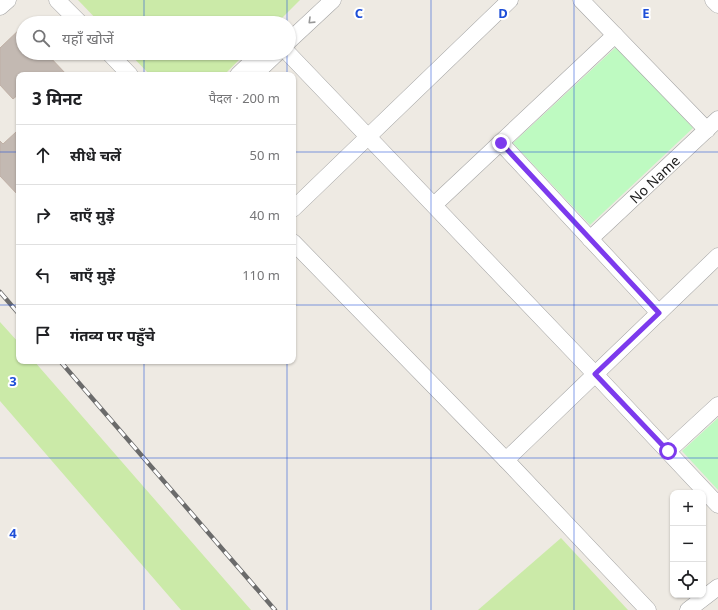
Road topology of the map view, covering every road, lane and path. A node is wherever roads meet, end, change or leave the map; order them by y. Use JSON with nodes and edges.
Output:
{"nodes":[{"id":1,"x":8,"y":0,"type":"edge"},
{"id":2,"x":58,"y":0,"type":"edge"},
{"id":3,"x":316,"y":0,"type":"edge"},
{"id":4,"x":333,"y":0,"type":"edge"},
{"id":5,"x":510,"y":0,"type":"edge"},
{"id":6,"x":581,"y":0,"type":"edge"},
{"id":7,"x":713,"y":0,"type":"edge"},
{"id":8,"x":718,"y":5,"type":"edge"},
{"id":9,"x":0,"y":7,"type":"edge"},
{"id":10,"x":73,"y":16,"type":"edge"},
{"id":11,"x":296,"y":19,"type":"edge"},
{"id":12,"x":296,"y":35,"type":"edge"},
{"id":13,"x":615,"y":35,"type":"junction"},
{"id":14,"x":116,"y":60,"type":"edge"},
{"id":15,"x":254,"y":60,"type":"edge"},
{"id":16,"x":270,"y":60,"type":"edge"},
{"id":17,"x":295,"y":60,"type":"edge"},
{"id":18,"x":127,"y":72,"type":"edge"},
{"id":19,"x":241,"y":72,"type":"edge"},
{"id":20,"x":257,"y":72,"type":"edge"},
{"id":21,"x":712,"y":125,"type":"edge"},
{"id":22,"x":368,"y":136,"type":"junction"},
{"id":23,"x":501,"y":143,"type":"junction"},
{"id":24,"x":434,"y":205,"type":"junction"},
{"id":25,"x":296,"y":206,"type":"edge"},
{"id":26,"x":590,"y":239,"type":"junction"},
{"id":27,"x":296,"y":245,"type":"edge"},
{"id":28,"x":718,"y":256,"type":"edge"},
{"id":29,"x":659,"y":313,"type":"junction"},
{"id":30,"x":595,"y":374,"type":"junction"},
{"id":31,"x":718,"y":405,"type":"edge"},
{"id":32,"x":668,"y":451,"type":"junction"},
{"id":33,"x":506,"y":460,"type":"junction"},
{"id":34,"x":718,"y":504,"type":"edge"},
{"id":35,"x":718,"y":587,"type":"edge"},
{"id":36,"x":648,"y":610,"type":"edge"},
{"id":37,"x":688,"y":610,"type":"edge"}],
"edges":[{"from":1,"to":9,"type":"street"},
{"from":2,"to":10,"type":"street"},
{"from":3,"to":11,"type":"street"},
{"from":4,"to":12,"type":"street","one_way":true},
{"from":5,"to":22,"type":"street"},
{"from":6,"to":13,"type":"street"},
{"from":7,"to":8,"type":"street"},
{"from":13,"to":21,"type":"street"},
{"from":13,"to":23,"type":"street"},
{"from":14,"to":18,"type":"street"},
{"from":15,"to":19,"type":"street"},
{"from":16,"to":20,"type":"street"},
{"from":17,"to":22,"type":"street"},
{"from":21,"to":26,"type":"street","name":"No Name"},
{"from":22,"to":24,"type":"street"},
{"from":22,"to":25,"type":"street"},
{"from":23,"to":24,"type":"street"},
{"from":23,"to":26,"type":"street"},
{"from":24,"to":30,"type":"street"},
{"from":26,"to":29,"type":"street"},
{"from":27,"to":33,"type":"street"},
{"from":28,"to":29,"type":"street"},
{"from":29,"to":30,"type":"street"},
{"from":30,"to":32,"type":"street"},
{"from":30,"to":33,"type":"street"},
{"from":31,"to":32,"type":"street"},
{"from":32,"to":34,"type":"street"},
{"from":33,"to":36,"type":"street"},
{"from":35,"to":37,"type":"street"}]}
